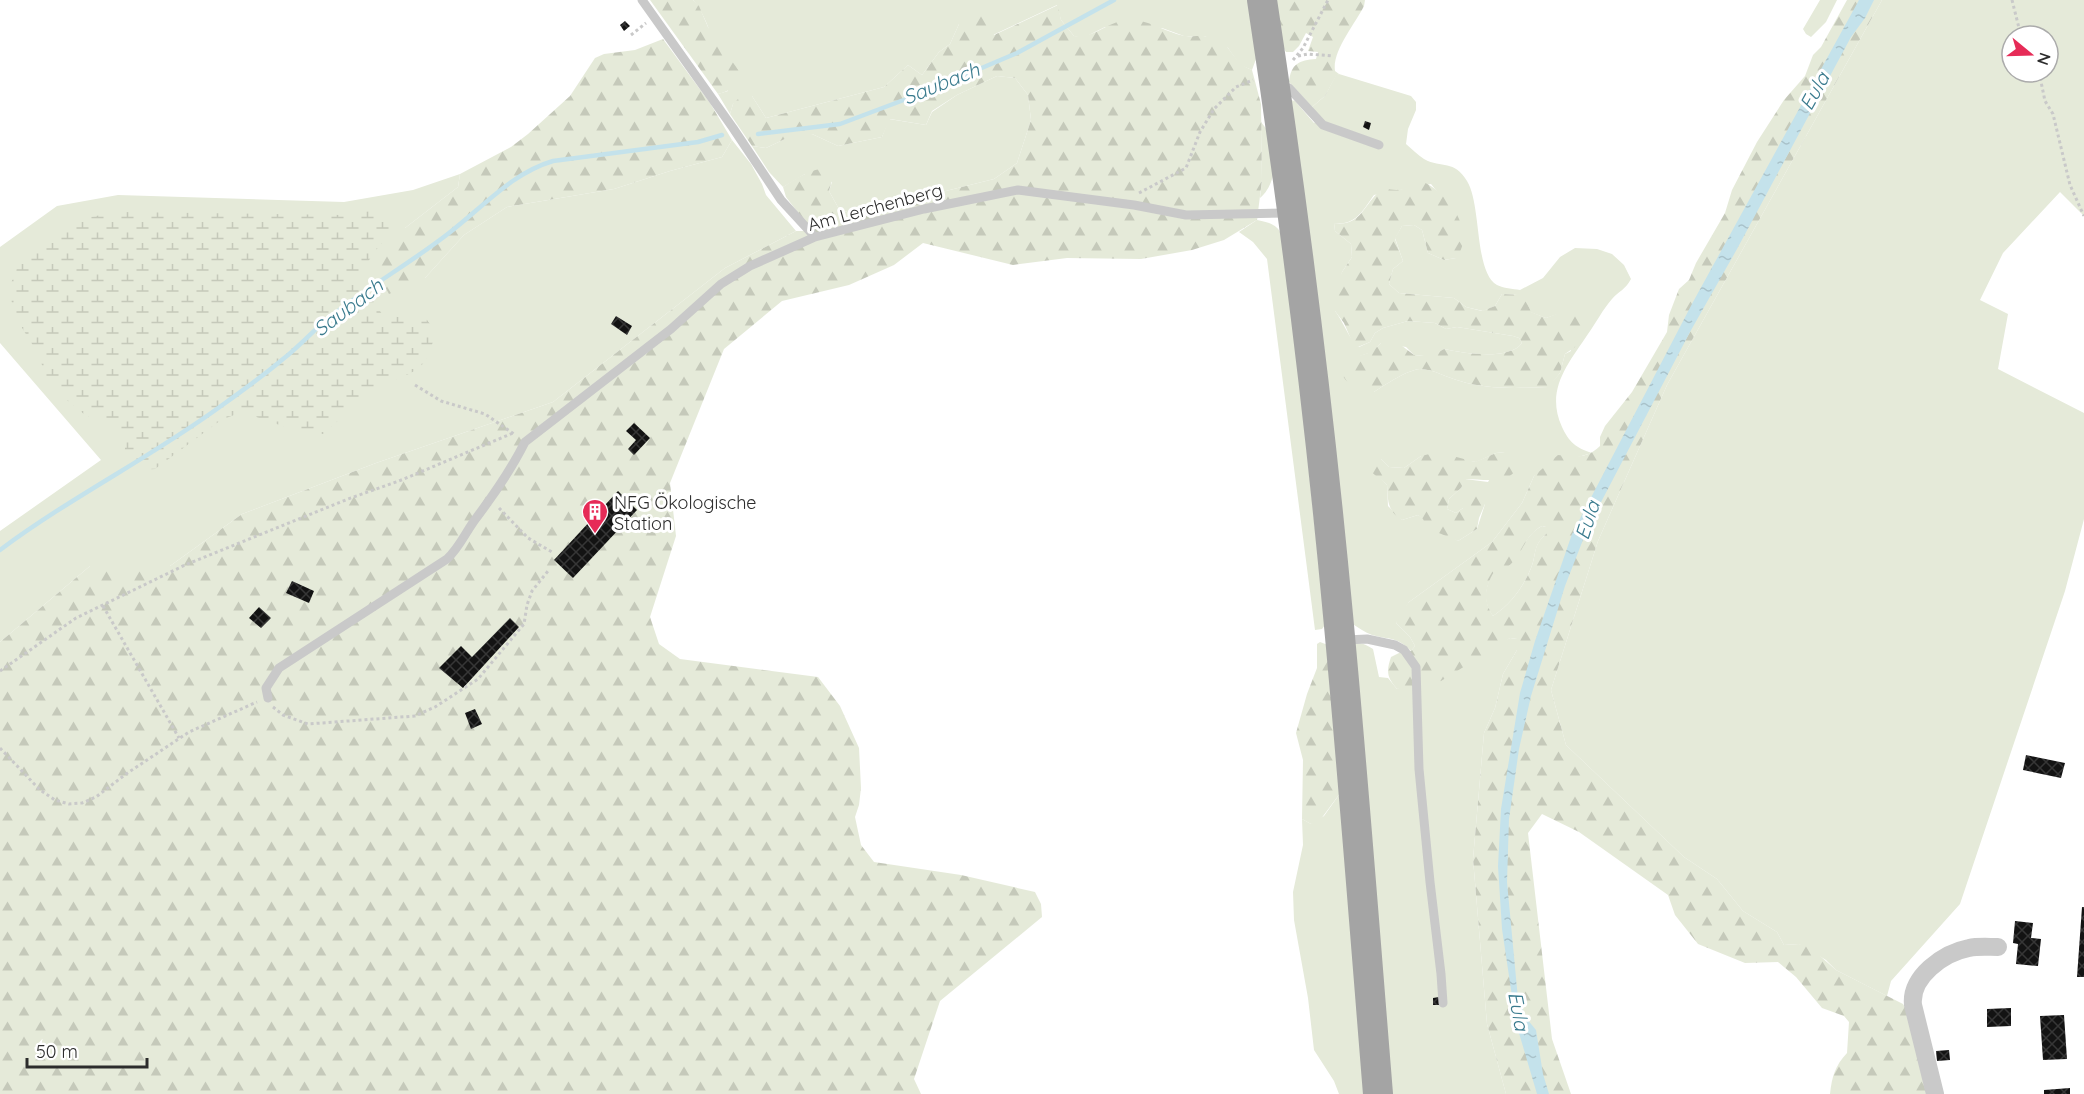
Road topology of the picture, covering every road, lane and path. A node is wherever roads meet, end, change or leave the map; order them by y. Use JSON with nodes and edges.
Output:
{"nodes":[{"id":1,"x":642,"y":0,"type":"edge"},
{"id":2,"x":1262,"y":0,"type":"edge"},
{"id":3,"x":1328,"y":0,"type":"edge"},
{"id":4,"x":2012,"y":0,"type":"edge"},
{"id":5,"x":654,"y":17,"type":"junction"},
{"id":6,"x":2018,"y":24,"type":"edge"},
{"id":7,"x":632,"y":35,"type":"dead end"},
{"id":8,"x":1333,"y":56,"type":"dead end"},
{"id":9,"x":1282,"y":71,"type":"junction"},
{"id":10,"x":2041,"y":84,"type":"edge"},
{"id":11,"x":1379,"y":146,"type":"dead end"},
{"id":12,"x":1134,"y":205,"type":"junction"},
{"id":13,"x":1292,"y":213,"type":"junction"},
{"id":14,"x":2083,"y":213,"type":"edge"},
{"id":15,"x":815,"y":237,"type":"junction"},
{"id":16,"x":415,"y":385,"type":"dead end"},
{"id":17,"x":513,"y":433,"type":"junction"},
{"id":18,"x":525,"y":442,"type":"junction"},
{"id":19,"x":490,"y":501,"type":"junction"},
{"id":20,"x":552,"y":552,"type":"dead end"},
{"id":21,"x":548,"y":572,"type":"dead end"},
{"id":22,"x":103,"y":606,"type":"junction"},
{"id":23,"x":1340,"y":641,"type":"junction"},
{"id":24,"x":0,"y":671,"type":"edge"},
{"id":25,"x":268,"y":698,"type":"junction"},
{"id":26,"x":179,"y":738,"type":"junction"},
{"id":27,"x":0,"y":748,"type":"edge"},
{"id":28,"x":1998,"y":947,"type":"dead end"},
{"id":29,"x":1443,"y":1003,"type":"dead end"},
{"id":30,"x":1378,"y":1094,"type":"edge"},
{"id":31,"x":1935,"y":1094,"type":"edge"}],
"edges":[{"from":1,"to":5,"type":"lane"},
{"from":2,"to":9,"type":"main road"},
{"from":3,"to":9,"type":"path"},
{"from":4,"to":6,"type":"path"},
{"from":5,"to":7,"type":"path"},
{"from":5,"to":15,"type":"lane"},
{"from":8,"to":9,"type":"path"},
{"from":9,"to":11,"type":"lane"},
{"from":9,"to":12,"type":"path"},
{"from":9,"to":13,"type":"main road"},
{"from":10,"to":14,"type":"path"},
{"from":12,"to":13,"type":"lane","name":"Am Lerchenberg"},
{"from":12,"to":15,"type":"lane","name":"Am Lerchenberg"},
{"from":13,"to":23,"type":"main road"},
{"from":15,"to":18,"type":"lane","name":"Am Lerchenberg"},
{"from":16,"to":17,"type":"path"},
{"from":17,"to":18,"type":"path"},
{"from":17,"to":22,"type":"path"},
{"from":18,"to":19,"type":"lane","name":"Am Lerchenberg"},
{"from":19,"to":20,"type":"path"},
{"from":19,"to":25,"type":"lane","name":"Am Lerchenberg"},
{"from":21,"to":25,"type":"path"},
{"from":22,"to":24,"type":"path"},
{"from":22,"to":26,"type":"path"},
{"from":23,"to":29,"type":"lane"},
{"from":23,"to":30,"type":"main road"},
{"from":25,"to":26,"type":"path"},
{"from":26,"to":27,"type":"path"},
{"from":28,"to":31,"type":"street"}]}
